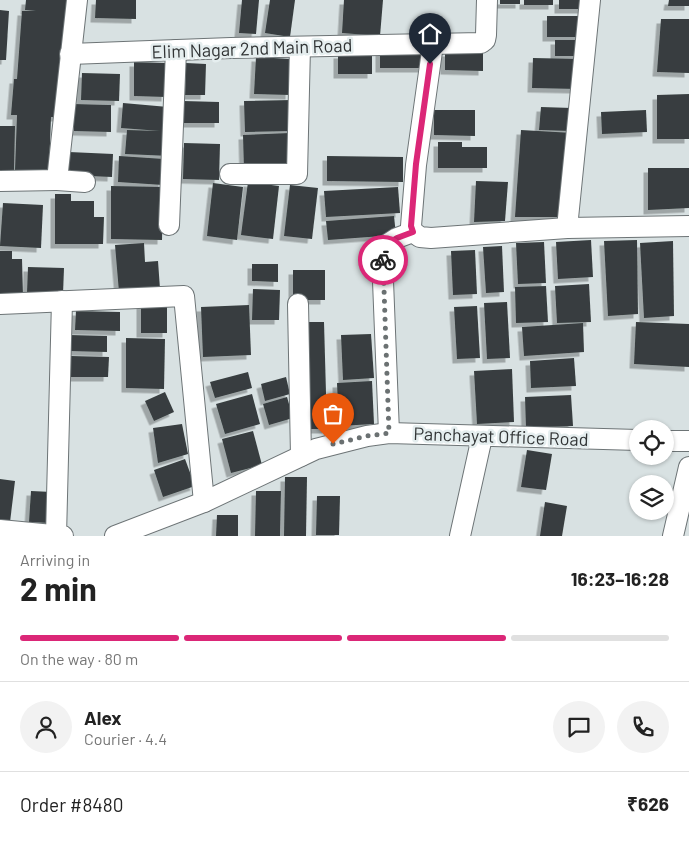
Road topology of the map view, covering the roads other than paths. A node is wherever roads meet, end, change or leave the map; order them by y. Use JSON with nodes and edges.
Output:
{"nodes":[{"id":1,"x":76,"y":0,"type":"edge"},
{"id":2,"x":486,"y":0,"type":"edge"},
{"id":3,"x":590,"y":0,"type":"edge"},
{"id":4,"x":433,"y":44,"type":"junction"},
{"id":5,"x":300,"y":47,"type":"junction"},
{"id":6,"x":176,"y":50,"type":"junction"},
{"id":7,"x":70,"y":54,"type":"junction"},
{"id":8,"x":230,"y":174,"type":"dead end"},
{"id":9,"x":57,"y":180,"type":"junction"},
{"id":10,"x":0,"y":181,"type":"edge"},
{"id":11,"x":85,"y":182,"type":"dead end"},
{"id":12,"x":169,"y":225,"type":"dead end"},
{"id":13,"x":689,"y":226,"type":"edge"},
{"id":14,"x":567,"y":228,"type":"junction"},
{"id":15,"x":413,"y":232,"type":"junction"},
{"id":16,"x":62,"y":301,"type":"junction"},
{"id":17,"x":0,"y":304,"type":"edge"},
{"id":18,"x":298,"y":304,"type":"dead end"},
{"id":19,"x":389,"y":433,"type":"junction"},
{"id":20,"x":482,"y":437,"type":"junction"},
{"id":21,"x":629,"y":440,"type":"edge"},
{"id":22,"x":674,"y":441,"type":"edge"},
{"id":23,"x":689,"y":441,"type":"edge"},
{"id":24,"x":301,"y":456,"type":"junction"},
{"id":25,"x":689,"y":467,"type":"edge"},
{"id":26,"x":204,"y":502,"type":"junction"},
{"id":27,"x":0,"y":530,"type":"edge"},
{"id":28,"x":56,"y":536,"type":"edge"},
{"id":29,"x":63,"y":536,"type":"edge"},
{"id":30,"x":115,"y":536,"type":"edge"},
{"id":31,"x":460,"y":536,"type":"edge"},
{"id":32,"x":673,"y":536,"type":"edge"}],
"edges":[{"from":1,"to":7,"type":"street"},
{"from":2,"to":4,"type":"street","name":"Elim Nagar 2nd Main Road"},
{"from":3,"to":14,"type":"street"},
{"from":4,"to":5,"type":"street","name":"Elim Nagar 2nd Main Road"},
{"from":4,"to":15,"type":"street"},
{"from":5,"to":6,"type":"street","name":"Elim Nagar 2nd Main Road"},
{"from":5,"to":8,"type":"street"},
{"from":6,"to":7,"type":"street","name":"Elim Nagar 2nd Main Road"},
{"from":6,"to":12,"type":"street"},
{"from":7,"to":9,"type":"street"},
{"from":9,"to":10,"type":"street"},
{"from":9,"to":11,"type":"street"},
{"from":13,"to":14,"type":"street"},
{"from":14,"to":15,"type":"street"},
{"from":15,"to":19,"type":"street"},
{"from":16,"to":17,"type":"street"},
{"from":16,"to":26,"type":"street"},
{"from":16,"to":28,"type":"street"},
{"from":18,"to":24,"type":"street"},
{"from":19,"to":20,"type":"street","name":"Panchayat Office Road"},
{"from":19,"to":24,"type":"street","name":"Panchayat Office Road"},
{"from":20,"to":21,"type":"street","name":"Panchayat Office Road"},
{"from":20,"to":31,"type":"street"},
{"from":22,"to":23,"type":"street"},
{"from":24,"to":26,"type":"street","name":"Panchayat Office Road"},
{"from":25,"to":32,"type":"street"},
{"from":26,"to":30,"type":"street","name":"Panchayat Office Road"},
{"from":27,"to":28,"type":"street"},
{"from":28,"to":29,"type":"street"}]}
